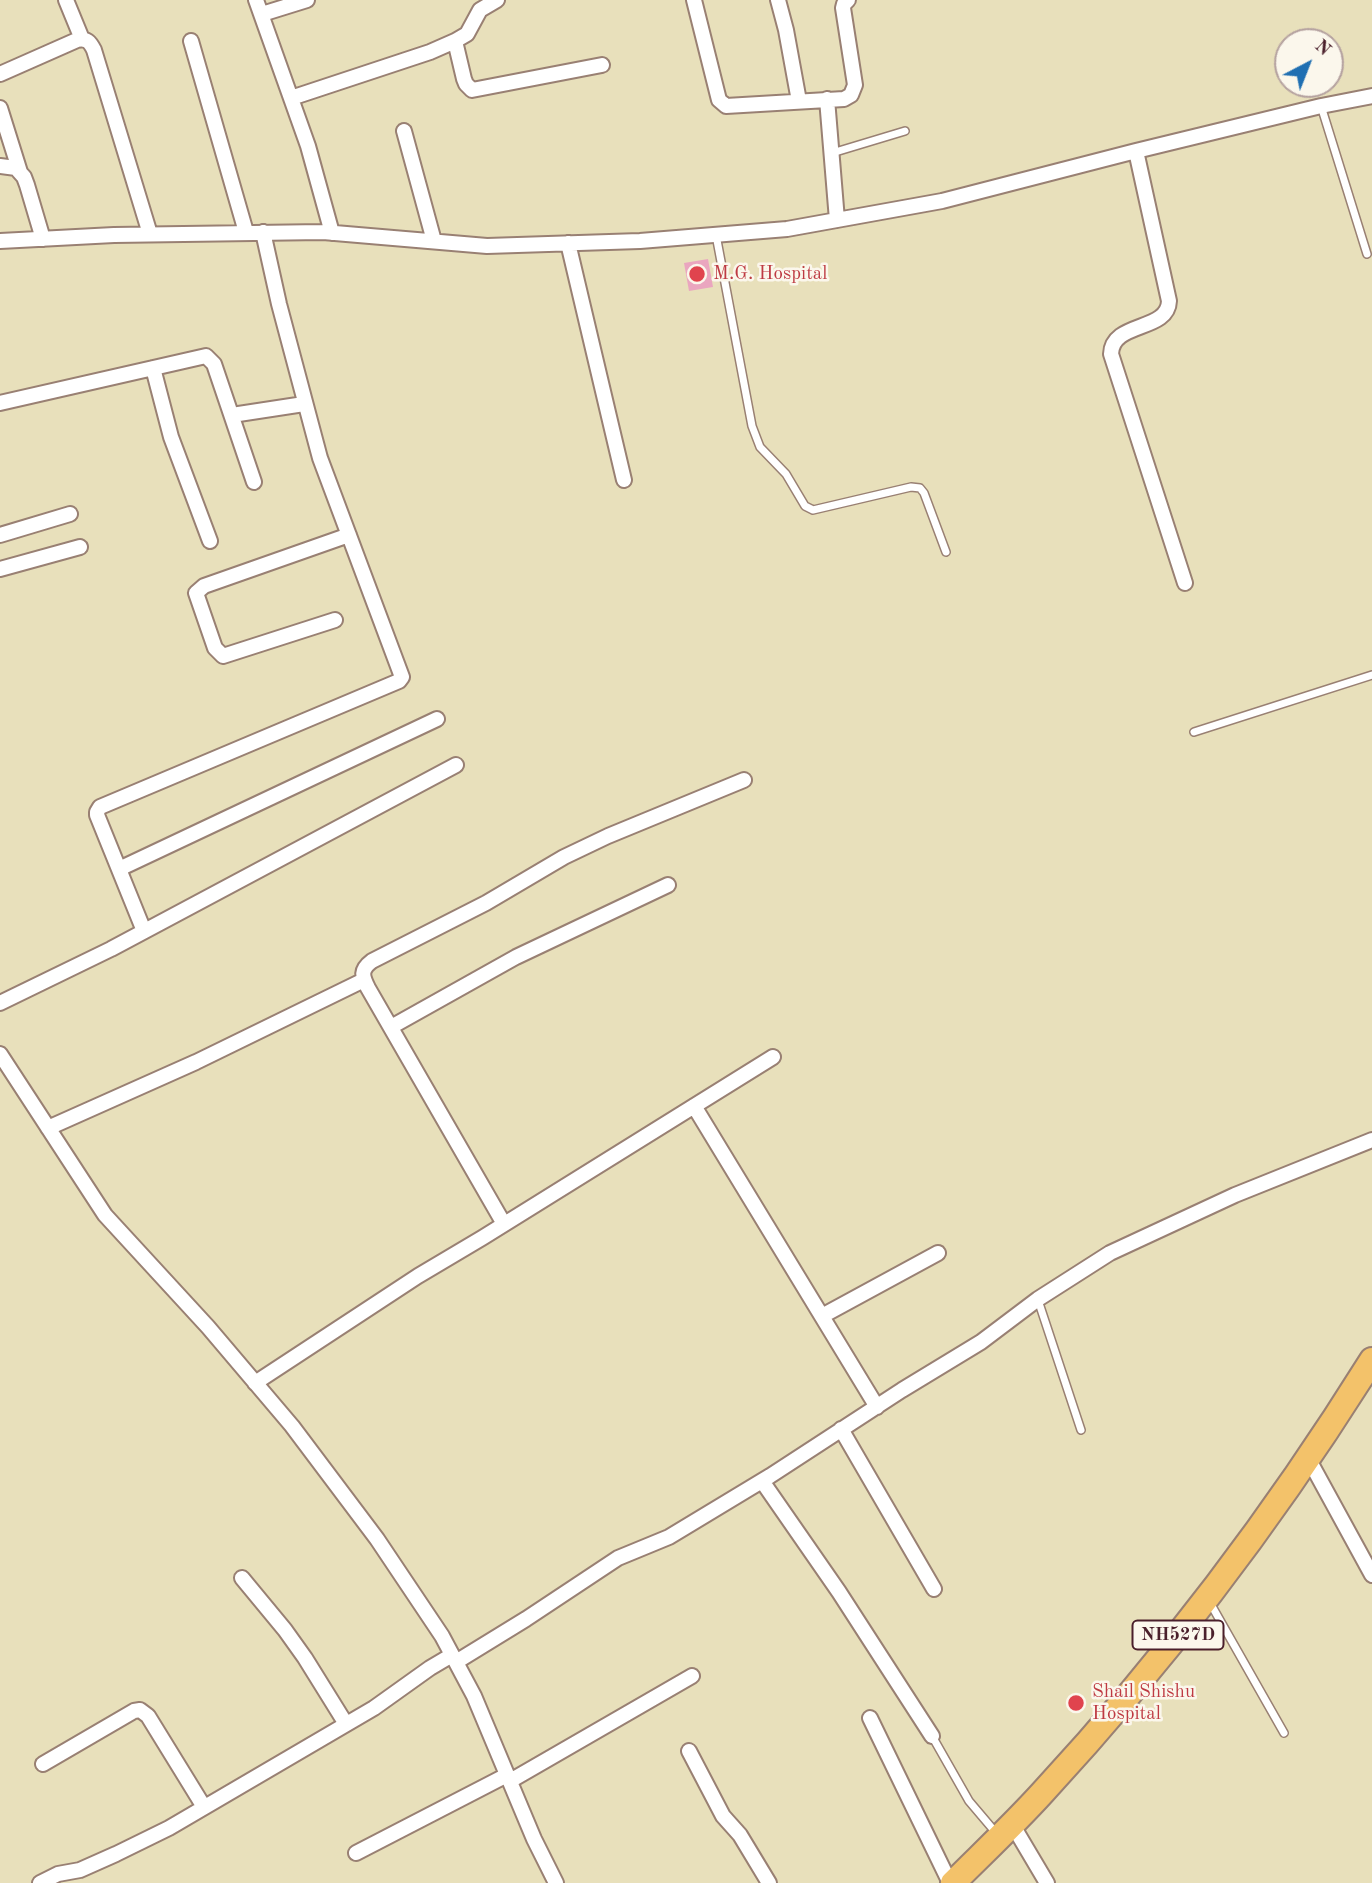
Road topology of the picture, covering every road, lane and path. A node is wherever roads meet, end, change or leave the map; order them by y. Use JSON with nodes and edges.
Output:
{"nodes":[{"id":1,"x":66,"y":0,"type":"edge"},
{"id":2,"x":256,"y":0,"type":"edge"},
{"id":3,"x":307,"y":0,"type":"edge"},
{"id":4,"x":497,"y":0,"type":"edge"},
{"id":5,"x":694,"y":0,"type":"edge"},
{"id":6,"x":778,"y":0,"type":"edge"},
{"id":7,"x":848,"y":0,"type":"edge"},
{"id":8,"x":262,"y":14,"type":"junction"},
{"id":9,"x":82,"y":39,"type":"junction"},
{"id":10,"x":191,"y":41,"type":"dead end"},
{"id":11,"x":455,"y":41,"type":"junction"},
{"id":12,"x":602,"y":65,"type":"dead end"},
{"id":13,"x":0,"y":74,"type":"edge"},
{"id":14,"x":291,"y":98,"type":"junction"},
{"id":15,"x":827,"y":99,"type":"junction"},
{"id":16,"x":799,"y":101,"type":"junction"},
{"id":17,"x":1371,"y":101,"type":"edge"},
{"id":18,"x":1321,"y":106,"type":"junction"},
{"id":19,"x":0,"y":108,"type":"edge"},
{"id":20,"x":404,"y":131,"type":"dead end"},
{"id":21,"x":905,"y":131,"type":"dead end"},
{"id":22,"x":1136,"y":151,"type":"junction"},
{"id":23,"x":832,"y":153,"type":"junction"},
{"id":24,"x":0,"y":166,"type":"edge"},
{"id":25,"x":20,"y":172,"type":"junction"},
{"id":26,"x":837,"y":220,"type":"junction"},
{"id":27,"x":246,"y":232,"type":"junction"},
{"id":28,"x":263,"y":232,"type":"junction"},
{"id":29,"x":332,"y":233,"type":"junction"},
{"id":30,"x":150,"y":234,"type":"junction"},
{"id":31,"x":716,"y":235,"type":"junction"},
{"id":32,"x":43,"y":239,"type":"junction"},
{"id":33,"x":0,"y":241,"type":"edge"},
{"id":34,"x":434,"y":241,"type":"junction"},
{"id":35,"x":568,"y":243,"type":"junction"},
{"id":36,"x":1367,"y":254,"type":"dead end"},
{"id":37,"x":153,"y":368,"type":"junction"},
{"id":38,"x":0,"y":403,"type":"edge"},
{"id":39,"x":304,"y":404,"type":"junction"},
{"id":40,"x":232,"y":415,"type":"junction"},
{"id":41,"x":624,"y":480,"type":"dead end"},
{"id":42,"x":254,"y":482,"type":"dead end"},
{"id":43,"x":70,"y":514,"type":"dead end"},
{"id":44,"x":0,"y":535,"type":"edge"},
{"id":45,"x":349,"y":535,"type":"junction"},
{"id":46,"x":210,"y":541,"type":"dead end"},
{"id":47,"x":80,"y":547,"type":"dead end"},
{"id":48,"x":946,"y":552,"type":"dead end"},
{"id":49,"x":0,"y":569,"type":"edge"},
{"id":50,"x":1185,"y":583,"type":"dead end"},
{"id":51,"x":335,"y":620,"type":"dead end"},
{"id":52,"x":1372,"y":676,"type":"edge"},
{"id":53,"x":437,"y":719,"type":"dead end"},
{"id":54,"x":1194,"y":732,"type":"dead end"},
{"id":55,"x":456,"y":765,"type":"dead end"},
{"id":56,"x":744,"y":780,"type":"dead end"},
{"id":57,"x":119,"y":869,"type":"junction"},
{"id":58,"x":668,"y":885,"type":"dead end"},
{"id":59,"x":144,"y":931,"type":"junction"},
{"id":60,"x":364,"y":980,"type":"junction"},
{"id":61,"x":0,"y":1003,"type":"edge"},
{"id":62,"x":391,"y":1027,"type":"junction"},
{"id":63,"x":0,"y":1054,"type":"edge"},
{"id":64,"x":773,"y":1057,"type":"dead end"},
{"id":65,"x":694,"y":1105,"type":"junction"},
{"id":66,"x":48,"y":1128,"type":"junction"},
{"id":67,"x":1372,"y":1140,"type":"edge"},
{"id":68,"x":504,"y":1224,"type":"junction"},
{"id":69,"x":938,"y":1253,"type":"dead end"},
{"id":70,"x":1038,"y":1299,"type":"junction"},
{"id":71,"x":822,"y":1316,"type":"junction"},
{"id":72,"x":1372,"y":1360,"type":"edge"},
{"id":73,"x":254,"y":1383,"type":"junction"},
{"id":74,"x":877,"y":1407,"type":"junction"},
{"id":75,"x":841,"y":1429,"type":"junction"},
{"id":76,"x":1081,"y":1430,"type":"dead end"},
{"id":77,"x":1308,"y":1458,"type":"junction"},
{"id":78,"x":762,"y":1481,"type":"junction"},
{"id":79,"x":1372,"y":1575,"type":"edge"},
{"id":80,"x":242,"y":1577,"type":"dead end"},
{"id":81,"x":934,"y":1588,"type":"dead end"},
{"id":82,"x":1207,"y":1597,"type":"junction"},
{"id":83,"x":454,"y":1658,"type":"junction"},
{"id":84,"x":692,"y":1676,"type":"dead end"},
{"id":85,"x":870,"y":1718,"type":"dead end"},
{"id":86,"x":346,"y":1724,"type":"junction"},
{"id":87,"x":1284,"y":1733,"type":"dead end"},
{"id":88,"x":932,"y":1736,"type":"joint"},
{"id":89,"x":689,"y":1751,"type":"dead end"},
{"id":90,"x":43,"y":1764,"type":"dead end"},
{"id":91,"x":508,"y":1778,"type":"junction"},
{"id":92,"x":204,"y":1807,"type":"junction"},
{"id":93,"x":1005,"y":1830,"type":"junction"},
{"id":94,"x":356,"y":1853,"type":"dead end"},
{"id":95,"x":61,"y":1879,"type":"edge"},
{"id":96,"x":40,"y":1883,"type":"edge"},
{"id":97,"x":556,"y":1883,"type":"edge"},
{"id":98,"x":769,"y":1883,"type":"edge"},
{"id":99,"x":951,"y":1883,"type":"edge"},
{"id":100,"x":1047,"y":1883,"type":"edge"}],
"edges":[{"from":1,"to":9,"type":"street"},
{"from":2,"to":8,"type":"street"},
{"from":3,"to":8,"type":"street"},
{"from":4,"to":11,"type":"street"},
{"from":5,"to":16,"type":"street"},
{"from":6,"to":16,"type":"street"},
{"from":7,"to":15,"type":"street"},
{"from":8,"to":14,"type":"street"},
{"from":9,"to":13,"type":"street"},
{"from":9,"to":30,"type":"street"},
{"from":10,"to":27,"type":"street"},
{"from":11,"to":12,"type":"street"},
{"from":11,"to":14,"type":"street"},
{"from":14,"to":29,"type":"street"},
{"from":15,"to":16,"type":"street"},
{"from":15,"to":23,"type":"street"},
{"from":17,"to":18,"type":"street"},
{"from":18,"to":22,"type":"street"},
{"from":18,"to":36,"type":"lane"},
{"from":19,"to":25,"type":"street"},
{"from":20,"to":34,"type":"street"},
{"from":21,"to":23,"type":"lane"},
{"from":22,"to":26,"type":"street"},
{"from":22,"to":50,"type":"street"},
{"from":23,"to":26,"type":"street"},
{"from":24,"to":25,"type":"street"},
{"from":25,"to":32,"type":"street"},
{"from":26,"to":31,"type":"street"},
{"from":27,"to":28,"type":"street"},
{"from":27,"to":30,"type":"street"},
{"from":28,"to":29,"type":"street"},
{"from":28,"to":39,"type":"street"},
{"from":29,"to":34,"type":"street"},
{"from":30,"to":32,"type":"street"},
{"from":31,"to":35,"type":"street"},
{"from":31,"to":48,"type":"lane"},
{"from":32,"to":33,"type":"street"},
{"from":34,"to":35,"type":"street"},
{"from":35,"to":41,"type":"street"},
{"from":37,"to":38,"type":"street"},
{"from":37,"to":40,"type":"street"},
{"from":37,"to":46,"type":"street"},
{"from":39,"to":40,"type":"street"},
{"from":39,"to":45,"type":"street"},
{"from":40,"to":42,"type":"street"},
{"from":43,"to":44,"type":"street"},
{"from":45,"to":51,"type":"street"},
{"from":45,"to":57,"type":"street"},
{"from":47,"to":49,"type":"street"},
{"from":52,"to":54,"type":"lane"},
{"from":53,"to":57,"type":"street"},
{"from":55,"to":59,"type":"street"},
{"from":56,"to":60,"type":"street"},
{"from":57,"to":59,"type":"street"},
{"from":58,"to":62,"type":"street"},
{"from":59,"to":61,"type":"street"},
{"from":60,"to":62,"type":"street"},
{"from":60,"to":66,"type":"street"},
{"from":62,"to":68,"type":"street"},
{"from":63,"to":66,"type":"street"},
{"from":64,"to":65,"type":"street"},
{"from":65,"to":68,"type":"street"},
{"from":65,"to":71,"type":"street"},
{"from":66,"to":73,"type":"street"},
{"from":67,"to":70,"type":"street"},
{"from":68,"to":73,"type":"street"},
{"from":69,"to":71,"type":"street"},
{"from":70,"to":74,"type":"street"},
{"from":70,"to":76,"type":"lane"},
{"from":71,"to":74,"type":"street"},
{"from":72,"to":77,"type":"highway","number":"NH527D"},
{"from":73,"to":83,"type":"street"},
{"from":74,"to":75,"type":"street"},
{"from":75,"to":78,"type":"street"},
{"from":75,"to":81,"type":"street"},
{"from":77,"to":79,"type":"street"},
{"from":77,"to":82,"type":"highway","number":"NH527D"},
{"from":78,"to":83,"type":"street"},
{"from":78,"to":88,"type":"street"},
{"from":80,"to":86,"type":"street"},
{"from":82,"to":87,"type":"lane"},
{"from":82,"to":93,"type":"highway","number":"NH527D"},
{"from":83,"to":86,"type":"street"},
{"from":83,"to":91,"type":"street"},
{"from":84,"to":91,"type":"street"},
{"from":85,"to":99,"type":"street"},
{"from":86,"to":92,"type":"street"},
{"from":88,"to":93,"type":"lane"},
{"from":89,"to":98,"type":"street"},
{"from":90,"to":92,"type":"street"},
{"from":91,"to":94,"type":"street"},
{"from":91,"to":97,"type":"street"},
{"from":92,"to":95,"type":"street"},
{"from":93,"to":99,"type":"highway","number":"NH527D"},
{"from":93,"to":100,"type":"street"},
{"from":95,"to":96,"type":"street"}]}
